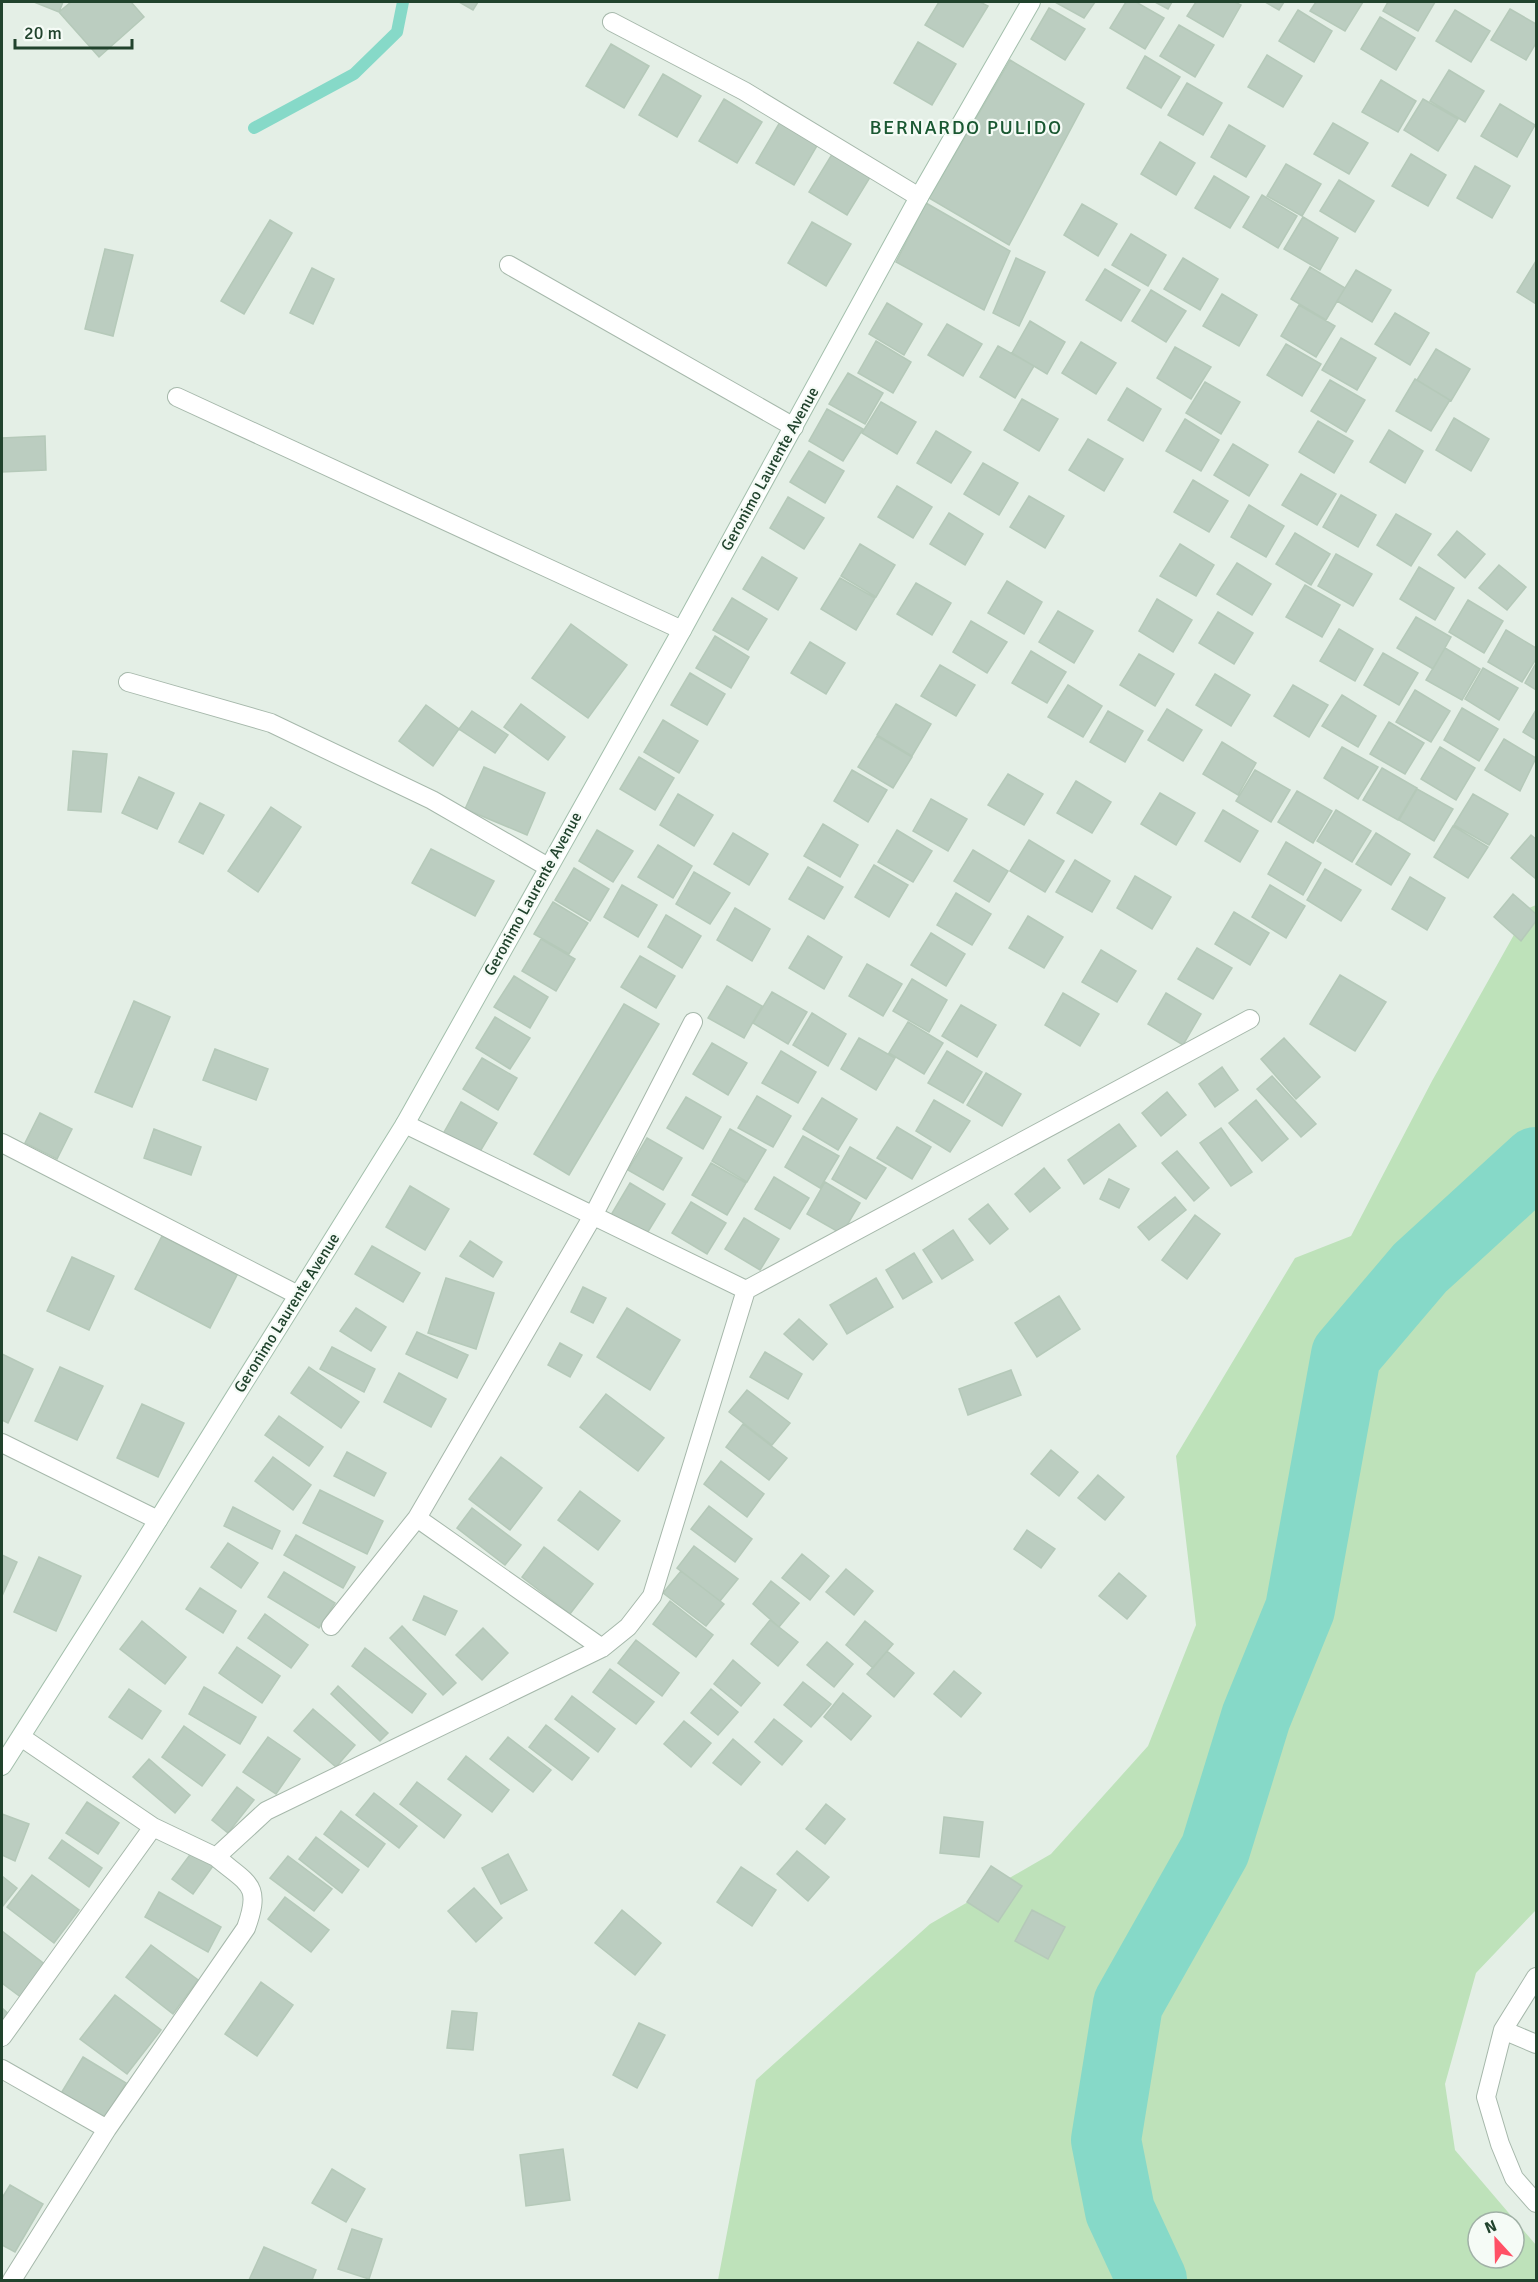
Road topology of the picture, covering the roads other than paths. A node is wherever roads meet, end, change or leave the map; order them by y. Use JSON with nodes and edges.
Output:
{"nodes":[{"id":1,"x":1031,"y":2,"type":"edge"},
{"id":2,"x":612,"y":22,"type":"dead end"},
{"id":3,"x":919,"y":197,"type":"junction"},
{"id":4,"x":509,"y":265,"type":"dead end"},
{"id":5,"x":177,"y":397,"type":"dead end"},
{"id":6,"x":794,"y":427,"type":"junction"},
{"id":7,"x":682,"y":630,"type":"junction"},
{"id":8,"x":128,"y":682,"type":"dead end"},
{"id":9,"x":548,"y":867,"type":"junction"},
{"id":10,"x":1250,"y":1019,"type":"dead end"},
{"id":11,"x":693,"y":1022,"type":"dead end"},
{"id":12,"x":405,"y":1124,"type":"junction"},
{"id":13,"x":2,"y":1143,"type":"edge"},
{"id":14,"x":594,"y":1214,"type":"junction"},
{"id":15,"x":746,"y":1290,"type":"junction"},
{"id":16,"x":298,"y":1295,"type":"junction"},
{"id":17,"x":2,"y":1443,"type":"edge"},
{"id":18,"x":417,"y":1518,"type":"junction"},
{"id":19,"x":158,"y":1520,"type":"junction"},
{"id":20,"x":331,"y":1626,"type":"dead end"},
{"id":21,"x":602,"y":1647,"type":"junction"},
{"id":22,"x":21,"y":1737,"type":"junction"},
{"id":23,"x":3,"y":1761,"type":"edge"},
{"id":24,"x":153,"y":1827,"type":"junction"},
{"id":25,"x":216,"y":1857,"type":"junction"},
{"id":26,"x":1536,"y":1977,"type":"edge"},
{"id":27,"x":1503,"y":2030,"type":"junction"},
{"id":28,"x":2,"y":2037,"type":"edge"},
{"id":29,"x":1536,"y":2044,"type":"edge"},
{"id":30,"x":2,"y":2069,"type":"edge"},
{"id":31,"x":107,"y":2129,"type":"junction"},
{"id":32,"x":1536,"y":2203,"type":"edge"},
{"id":33,"x":12,"y":2280,"type":"edge"}],
"edges":[{"from":1,"to":3,"type":"street","name":"Geronimo Laurente Avenue"},
{"from":2,"to":3,"type":"street"},
{"from":3,"to":6,"type":"street","name":"Geronimo Laurente Avenue"},
{"from":4,"to":6,"type":"street"},
{"from":5,"to":7,"type":"street"},
{"from":6,"to":7,"type":"street","name":"Geronimo Laurente Avenue"},
{"from":7,"to":9,"type":"street","name":"Geronimo Laurente Avenue"},
{"from":8,"to":9,"type":"street"},
{"from":9,"to":12,"type":"street","name":"Geronimo Laurente Avenue"},
{"from":10,"to":15,"type":"street"},
{"from":11,"to":14,"type":"street"},
{"from":12,"to":14,"type":"street"},
{"from":12,"to":16,"type":"street","name":"Geronimo Laurente Avenue"},
{"from":13,"to":16,"type":"street"},
{"from":14,"to":15,"type":"street"},
{"from":14,"to":18,"type":"street"},
{"from":15,"to":21,"type":"street"},
{"from":16,"to":19,"type":"street","name":"Geronimo Laurente Avenue"},
{"from":17,"to":19,"type":"street"},
{"from":18,"to":20,"type":"street"},
{"from":18,"to":21,"type":"street"},
{"from":19,"to":22,"type":"street","name":"Geronimo Laurente Avenue"},
{"from":21,"to":25,"type":"street"},
{"from":22,"to":23,"type":"street","name":"Geronimo Laurente Avenue"},
{"from":22,"to":24,"type":"street"},
{"from":24,"to":25,"type":"street"},
{"from":24,"to":28,"type":"street"},
{"from":25,"to":31,"type":"street"},
{"from":26,"to":27,"type":"street"},
{"from":27,"to":29,"type":"street"},
{"from":27,"to":32,"type":"street"},
{"from":30,"to":31,"type":"street"},
{"from":31,"to":33,"type":"street"}]}
